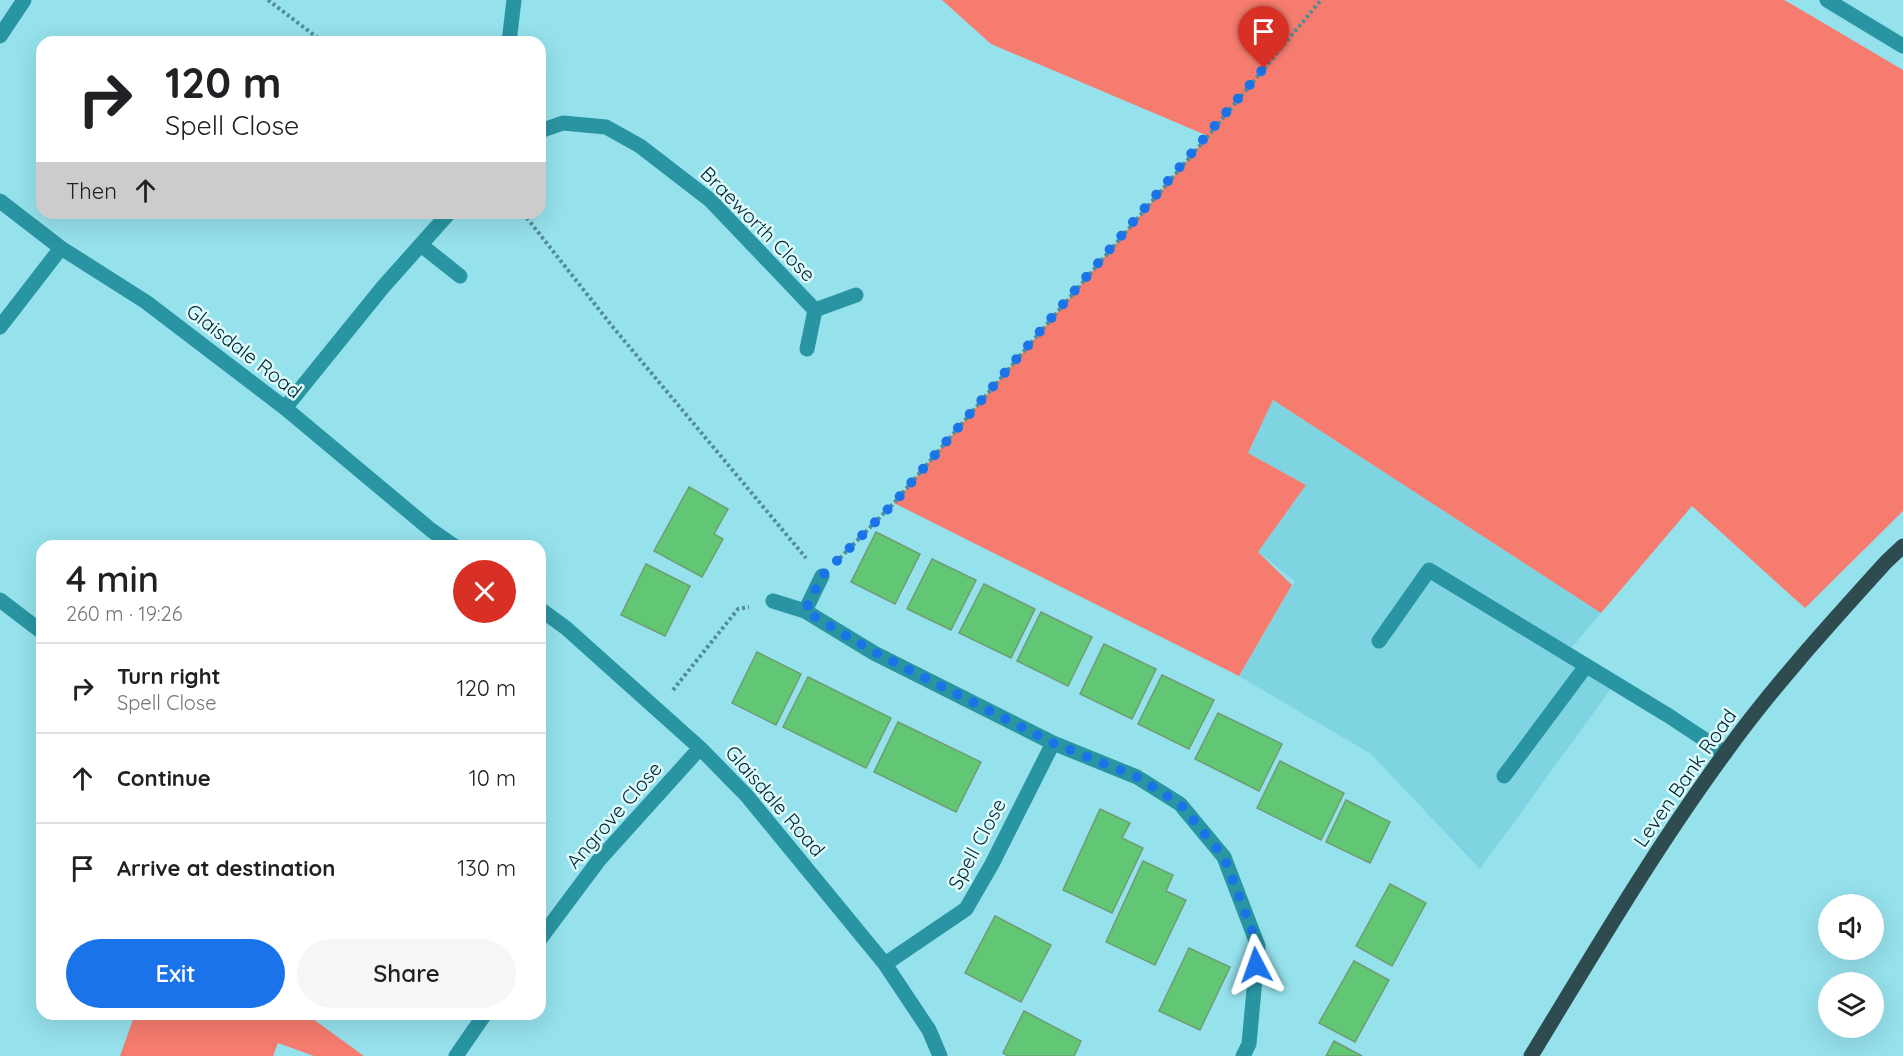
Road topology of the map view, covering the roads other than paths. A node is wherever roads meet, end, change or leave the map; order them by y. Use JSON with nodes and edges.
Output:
{"nodes":[{"id":1,"x":24,"y":0,"type":"edge"},
{"id":2,"x":514,"y":0,"type":"edge"},
{"id":3,"x":1827,"y":0,"type":"edge"},
{"id":4,"x":0,"y":36,"type":"edge"},
{"id":5,"x":510,"y":36,"type":"edge"},
{"id":6,"x":1903,"y":46,"type":"edge"},
{"id":7,"x":546,"y":129,"type":"edge"},
{"id":8,"x":0,"y":201,"type":"edge"},
{"id":9,"x":444,"y":219,"type":"edge"},
{"id":10,"x":421,"y":245,"type":"junction"},
{"id":11,"x":61,"y":248,"type":"junction"},
{"id":12,"x":460,"y":276,"type":"dead end"},
{"id":13,"x":856,"y":295,"type":"dead end"},
{"id":14,"x":815,"y":310,"type":"junction"},
{"id":15,"x":0,"y":327,"type":"edge"},
{"id":16,"x":807,"y":349,"type":"dead end"},
{"id":17,"x":285,"y":408,"type":"junction"},
{"id":18,"x":445,"y":540,"type":"edge"},
{"id":19,"x":1903,"y":546,"type":"edge"},
{"id":20,"x":822,"y":576,"type":"road end"},
{"id":21,"x":0,"y":600,"type":"edge"},
{"id":22,"x":773,"y":601,"type":"road end"},
{"id":23,"x":805,"y":611,"type":"junction"},
{"id":24,"x":546,"y":613,"type":"edge"},
{"id":25,"x":36,"y":627,"type":"edge"},
{"id":26,"x":1379,"y":641,"type":"dead end"},
{"id":27,"x":1586,"y":666,"type":"junction"},
{"id":28,"x":1053,"y":743,"type":"junction"},
{"id":29,"x":700,"y":748,"type":"junction"},
{"id":30,"x":1725,"y":753,"type":"junction"},
{"id":31,"x":1504,"y":776,"type":"dead end"},
{"id":32,"x":546,"y":931,"type":"edge"},
{"id":33,"x":885,"y":964,"type":"junction"},
{"id":34,"x":481,"y":1020,"type":"edge"},
{"id":35,"x":456,"y":1056,"type":"edge"},
{"id":36,"x":940,"y":1056,"type":"edge"},
{"id":37,"x":1243,"y":1056,"type":"edge"},
{"id":38,"x":1531,"y":1056,"type":"edge"}],
"edges":[{"from":1,"to":4,"type":"street"},
{"from":2,"to":5,"type":"street"},
{"from":3,"to":6,"type":"street"},
{"from":7,"to":14,"type":"street","name":"Braeworth Close"},
{"from":8,"to":11,"type":"street","name":"Glaisdale Road"},
{"from":9,"to":10,"type":"street"},
{"from":10,"to":12,"type":"street"},
{"from":10,"to":17,"type":"street"},
{"from":11,"to":15,"type":"street"},
{"from":11,"to":17,"type":"street","name":"Glaisdale Road"},
{"from":13,"to":14,"type":"street","name":"Braeworth Close"},
{"from":14,"to":16,"type":"street","name":"Braeworth Close"},
{"from":17,"to":18,"type":"street","name":"Glaisdale Road"},
{"from":19,"to":30,"type":"main road","name":"Leven Bank Road"},
{"from":20,"to":23,"type":"street"},
{"from":21,"to":25,"type":"street"},
{"from":22,"to":23,"type":"street"},
{"from":23,"to":28,"type":"street"},
{"from":24,"to":29,"type":"street","name":"Glaisdale Road"},
{"from":26,"to":27,"type":"street"},
{"from":27,"to":30,"type":"street"},
{"from":27,"to":31,"type":"street"},
{"from":28,"to":33,"type":"street","name":"Spell Close"},
{"from":28,"to":37,"type":"street"},
{"from":29,"to":32,"type":"street","name":"Angrove Close"},
{"from":29,"to":33,"type":"street","name":"Glaisdale Road"},
{"from":30,"to":38,"type":"main road","name":"Leven Bank Road"},
{"from":33,"to":36,"type":"street","name":"Glaisdale Road"},
{"from":34,"to":35,"type":"street"}]}
